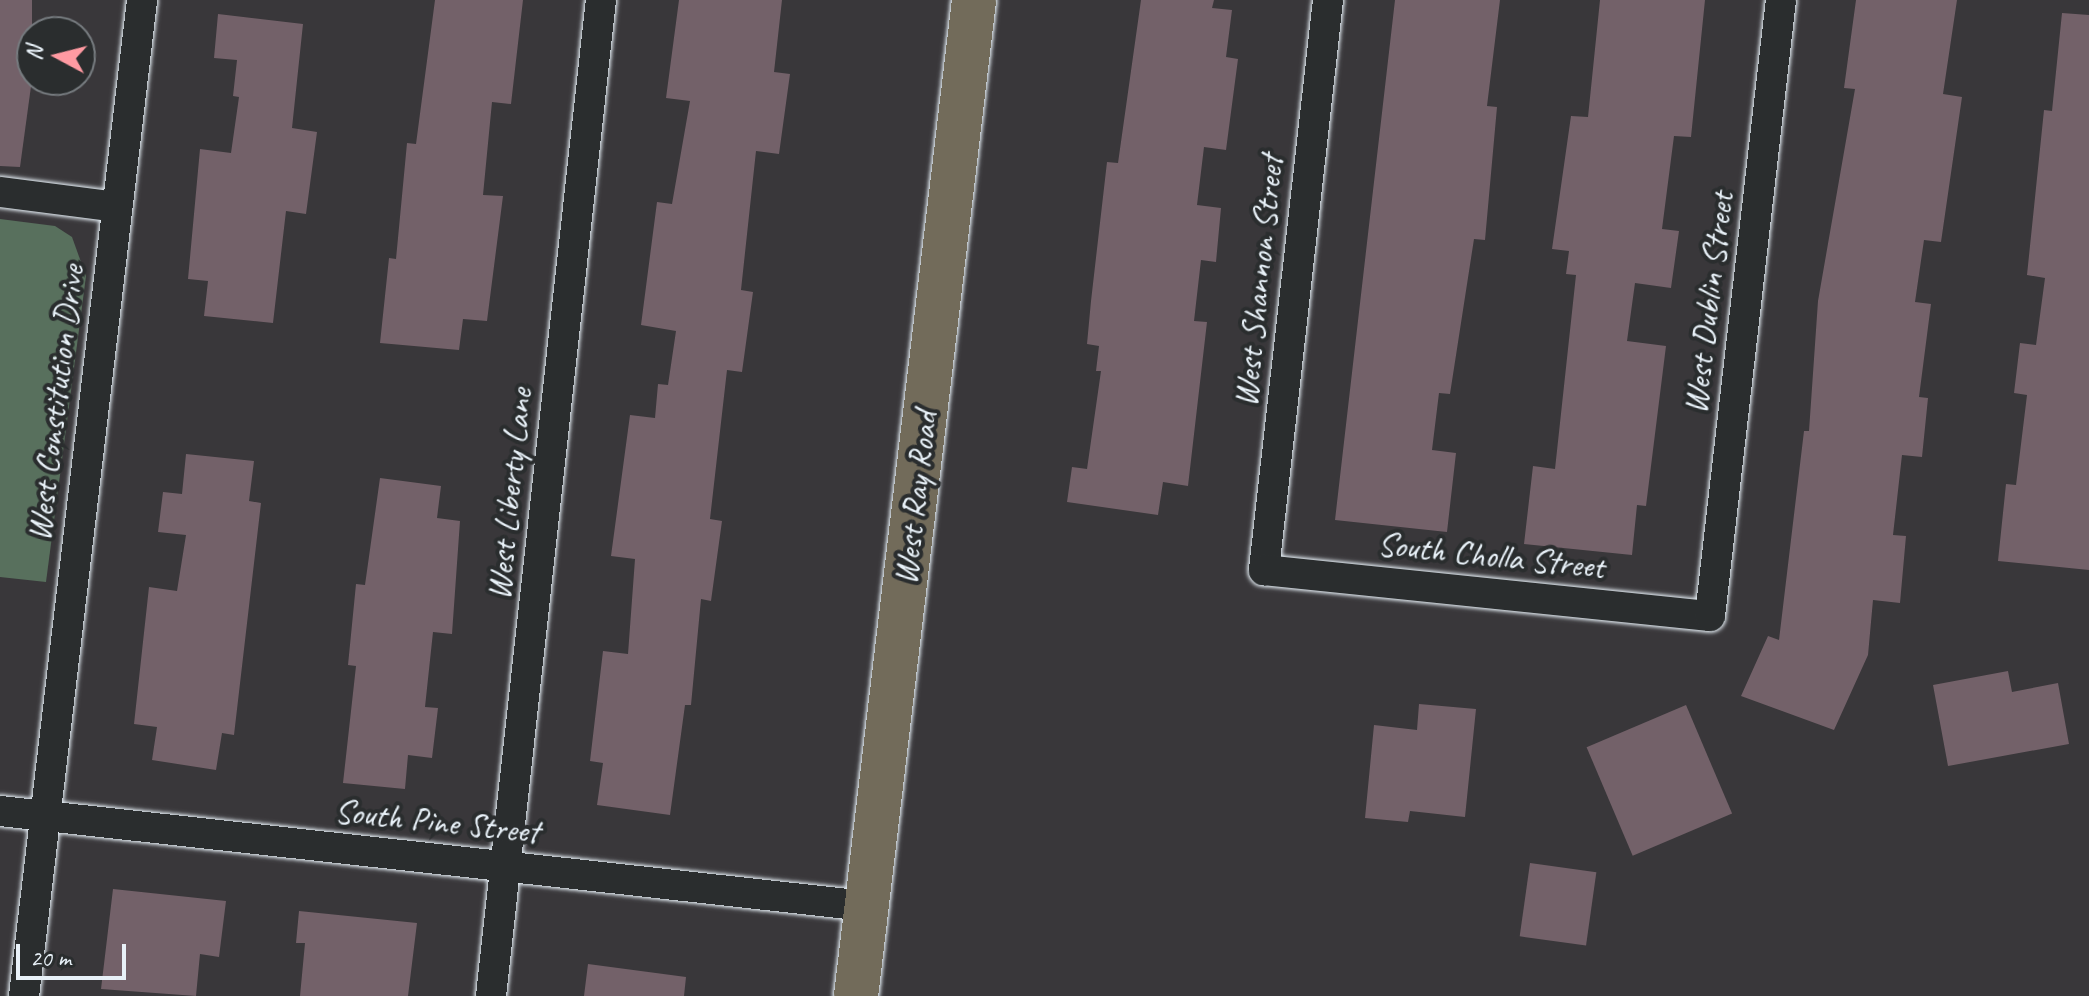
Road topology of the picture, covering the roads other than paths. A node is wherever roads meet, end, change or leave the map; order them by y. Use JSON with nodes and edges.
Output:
{"nodes":[{"id":1,"x":142,"y":0,"type":"edge"},
{"id":2,"x":601,"y":0,"type":"edge"},
{"id":3,"x":974,"y":0,"type":"edge"},
{"id":4,"x":1328,"y":0,"type":"edge"},
{"id":5,"x":1781,"y":0,"type":"edge"},
{"id":6,"x":0,"y":192,"type":"edge"},
{"id":7,"x":117,"y":207,"type":"junction"},
{"id":8,"x":1264,"y":570,"type":"joint"},
{"id":9,"x":1710,"y":616,"type":"joint"},
{"id":10,"x":0,"y":811,"type":"edge"},
{"id":11,"x":43,"y":815,"type":"junction"},
{"id":12,"x":506,"y":866,"type":"junction"},
{"id":13,"x":866,"y":906,"type":"junction"},
{"id":14,"x":24,"y":996,"type":"edge"},
{"id":15,"x":491,"y":996,"type":"edge"},
{"id":16,"x":856,"y":996,"type":"edge"}],
"edges":[{"from":1,"to":7,"type":"street","name":"West Constitution Drive"},
{"from":2,"to":12,"type":"street","name":"West Liberty Lane"},
{"from":3,"to":13,"type":"main road","name":"West Ray Road"},
{"from":4,"to":8,"type":"street","name":"West Shannon Street"},
{"from":5,"to":9,"type":"street","name":"West Dublin Street"},
{"from":6,"to":7,"type":"street"},
{"from":7,"to":11,"type":"street","name":"West Constitution Drive"},
{"from":8,"to":9,"type":"street","name":"South Cholla Street"},
{"from":10,"to":11,"type":"street","name":"South Pine Street"},
{"from":11,"to":12,"type":"street","name":"South Pine Street"},
{"from":11,"to":14,"type":"street","name":"West Constitution Drive"},
{"from":12,"to":13,"type":"street","name":"South Pine Street"},
{"from":12,"to":15,"type":"street","name":"West Liberty Lane"},
{"from":13,"to":16,"type":"main road","name":"West Ray Road"}]}
